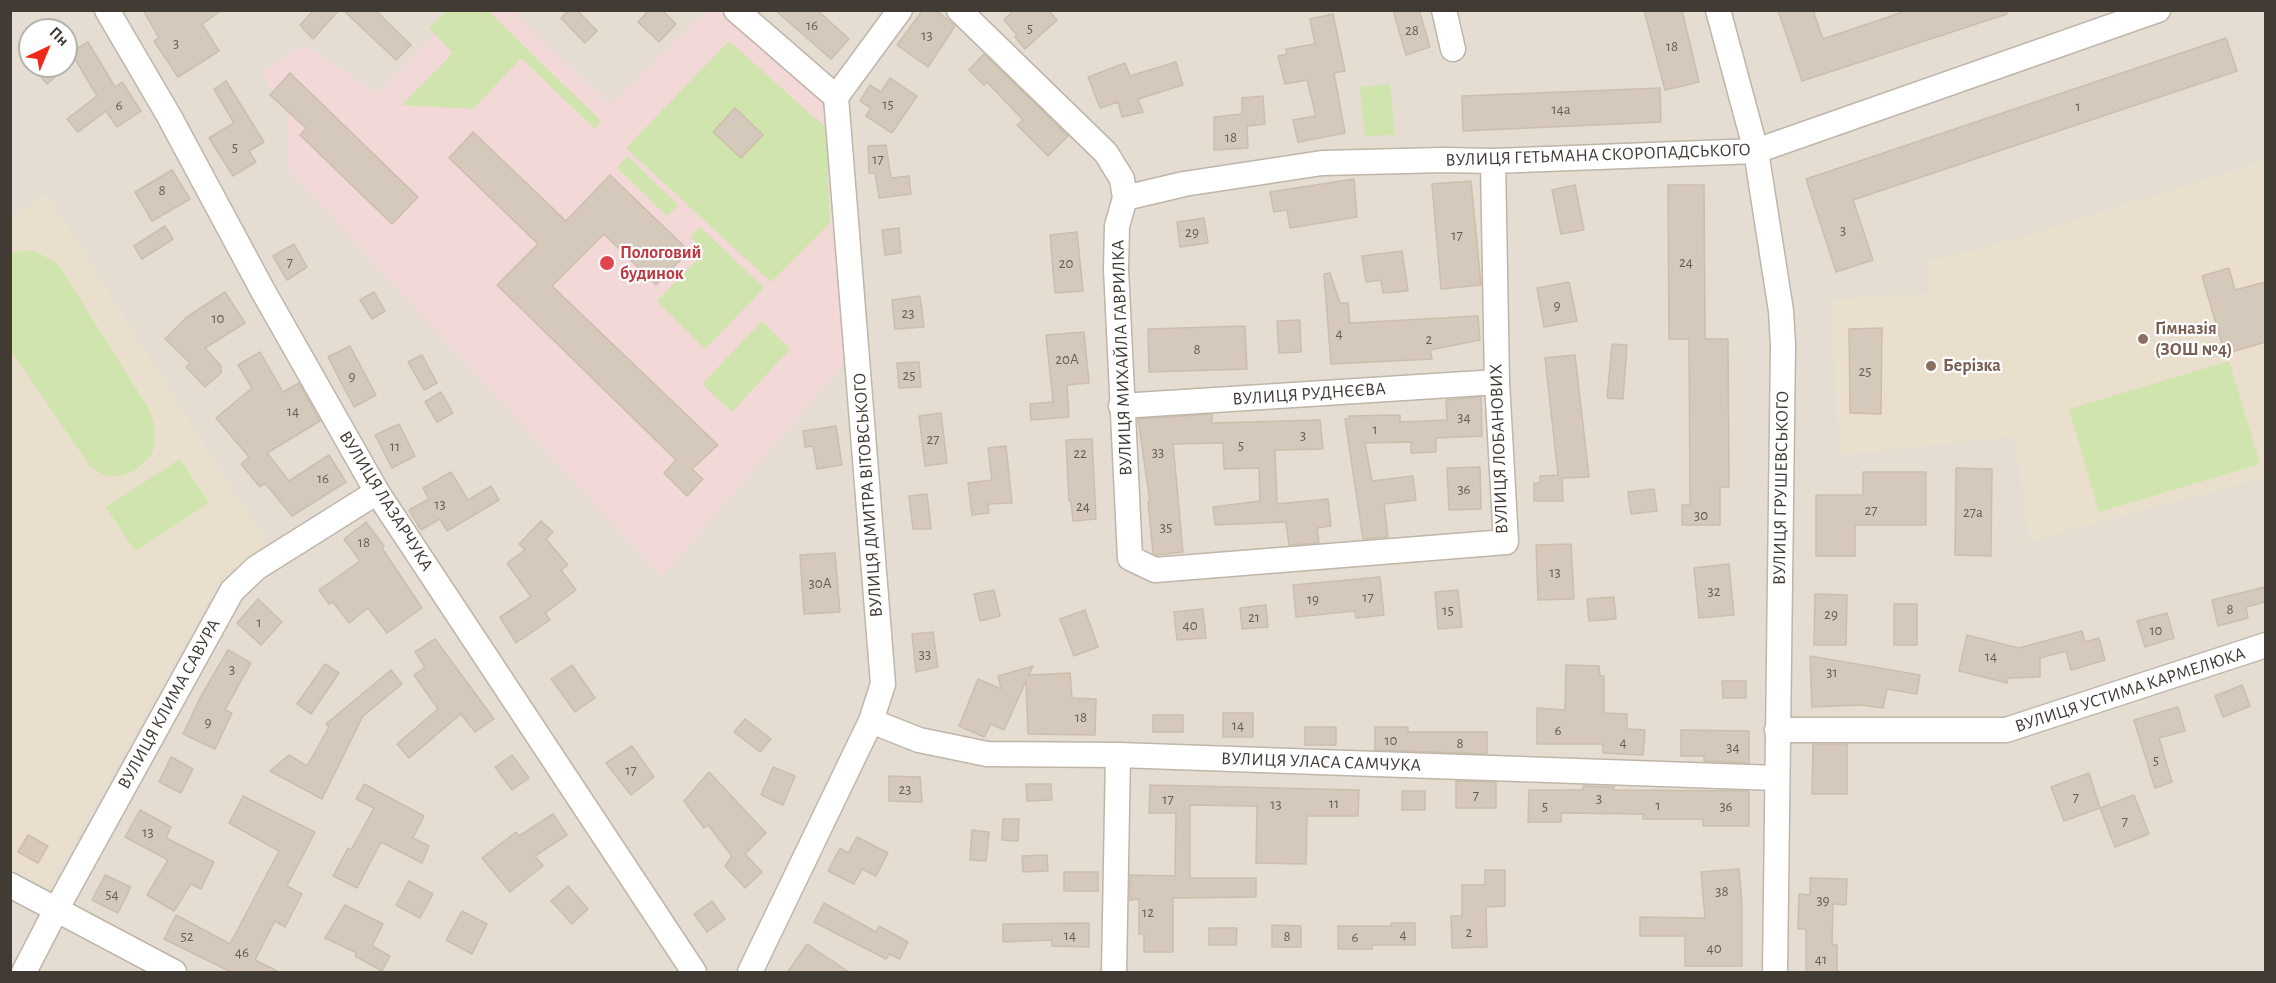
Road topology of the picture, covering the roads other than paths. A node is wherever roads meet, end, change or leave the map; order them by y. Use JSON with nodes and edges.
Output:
{"nodes":[{"id":1,"x":107,"y":10,"type":"edge"},
{"id":2,"x":736,"y":10,"type":"edge"},
{"id":3,"x":900,"y":10,"type":"edge"},
{"id":4,"x":960,"y":10,"type":"edge"},
{"id":5,"x":1444,"y":10,"type":"edge"},
{"id":6,"x":1718,"y":10,"type":"edge"},
{"id":7,"x":2158,"y":10,"type":"edge"},
{"id":8,"x":1453,"y":49,"type":"dead end"},
{"id":9,"x":836,"y":97,"type":"junction"},
{"id":10,"x":1756,"y":151,"type":"junction"},
{"id":11,"x":1493,"y":161,"type":"junction"},
{"id":12,"x":1125,"y":198,"type":"junction"},
{"id":13,"x":1497,"y":382,"type":"junction"},
{"id":14,"x":1121,"y":406,"type":"junction"},
{"id":15,"x":377,"y":492,"type":"junction"},
{"id":16,"x":1130,"y":558,"type":"joint"},
{"id":17,"x":2265,"y":645,"type":"edge"},
{"id":18,"x":871,"y":720,"type":"junction"},
{"id":19,"x":1777,"y":730,"type":"junction"},
{"id":20,"x":1118,"y":755,"type":"junction"},
{"id":21,"x":1777,"y":778,"type":"junction"},
{"id":22,"x":10,"y":885,"type":"edge"},
{"id":23,"x":56,"y":910,"type":"junction"},
{"id":24,"x":24,"y":972,"type":"edge"},
{"id":25,"x":174,"y":972,"type":"edge"},
{"id":26,"x":694,"y":972,"type":"edge"},
{"id":27,"x":750,"y":972,"type":"edge"},
{"id":28,"x":1114,"y":972,"type":"edge"},
{"id":29,"x":1775,"y":972,"type":"edge"}],
"edges":[{"from":1,"to":15,"type":"street","name":"ВУЛИЦЯ ЛАЗАРЧУКА"},
{"from":2,"to":9,"type":"street"},
{"from":3,"to":9,"type":"street"},
{"from":4,"to":12,"type":"street"},
{"from":5,"to":8,"type":"street"},
{"from":6,"to":10,"type":"street","name":"ВУЛИЦЯ ГРУШЕВСЬКОГО"},
{"from":7,"to":10,"type":"street","name":"ВУЛИЦЯ ГЕТЬМАНА СКОРОПАДСЬКОГО"},
{"from":9,"to":18,"type":"street","name":"ВУЛИЦЯ ДМИТРА ВІТОВСЬКОГО"},
{"from":10,"to":11,"type":"street","name":"ВУЛИЦЯ ГЕТЬМАНА СКОРОПАДСЬКОГО"},
{"from":10,"to":19,"type":"street","name":"ВУЛИЦЯ ГРУШЕВСЬКОГО"},
{"from":11,"to":12,"type":"street","name":"ВУЛИЦЯ ГЕТЬМАНА СКОРОПАДСЬКОГО"},
{"from":11,"to":13,"type":"street","name":"ВУЛИЦЯ ЛОБАНОВИХ"},
{"from":12,"to":14,"type":"street","name":"ВУЛИЦЯ МИХАЙЛА ГАВРИЛКА"},
{"from":13,"to":14,"type":"street","name":"ВУЛИЦЯ РУДНЄЄВА"},
{"from":13,"to":16,"type":"street","name":"ВУЛИЦЯ ЛОБАНОВИХ"},
{"from":14,"to":16,"type":"street","name":"ВУЛИЦЯ МИХАЙЛА ГАВРИЛКА"},
{"from":15,"to":23,"type":"street","name":"ВУЛИЦЯ КЛИМА САВУРА"},
{"from":15,"to":26,"type":"street","name":"ВУЛИЦЯ ЛАЗАРЧУКА"},
{"from":17,"to":19,"type":"street","name":"ВУЛИЦЯ УСТИМА КАРМЕЛЮКА"},
{"from":18,"to":20,"type":"street","name":"ВУЛИЦЯ УЛАСА САМЧУКА"},
{"from":18,"to":27,"type":"street","name":"ВУЛИЦЯ ДМИТРА ВІТОВСЬКОГО"},
{"from":19,"to":21,"type":"street","name":"ВУЛИЦЯ ГРУШЕВСЬКОГО"},
{"from":20,"to":21,"type":"street","name":"ВУЛИЦЯ УЛАСА САМЧУКА"},
{"from":20,"to":28,"type":"street"},
{"from":21,"to":29,"type":"street","name":"ВУЛИЦЯ ГРУШЕВСЬКОГО"},
{"from":22,"to":23,"type":"street"},
{"from":23,"to":24,"type":"street","name":"ВУЛИЦЯ КЛИМА САВУРА"},
{"from":23,"to":25,"type":"street"}]}
